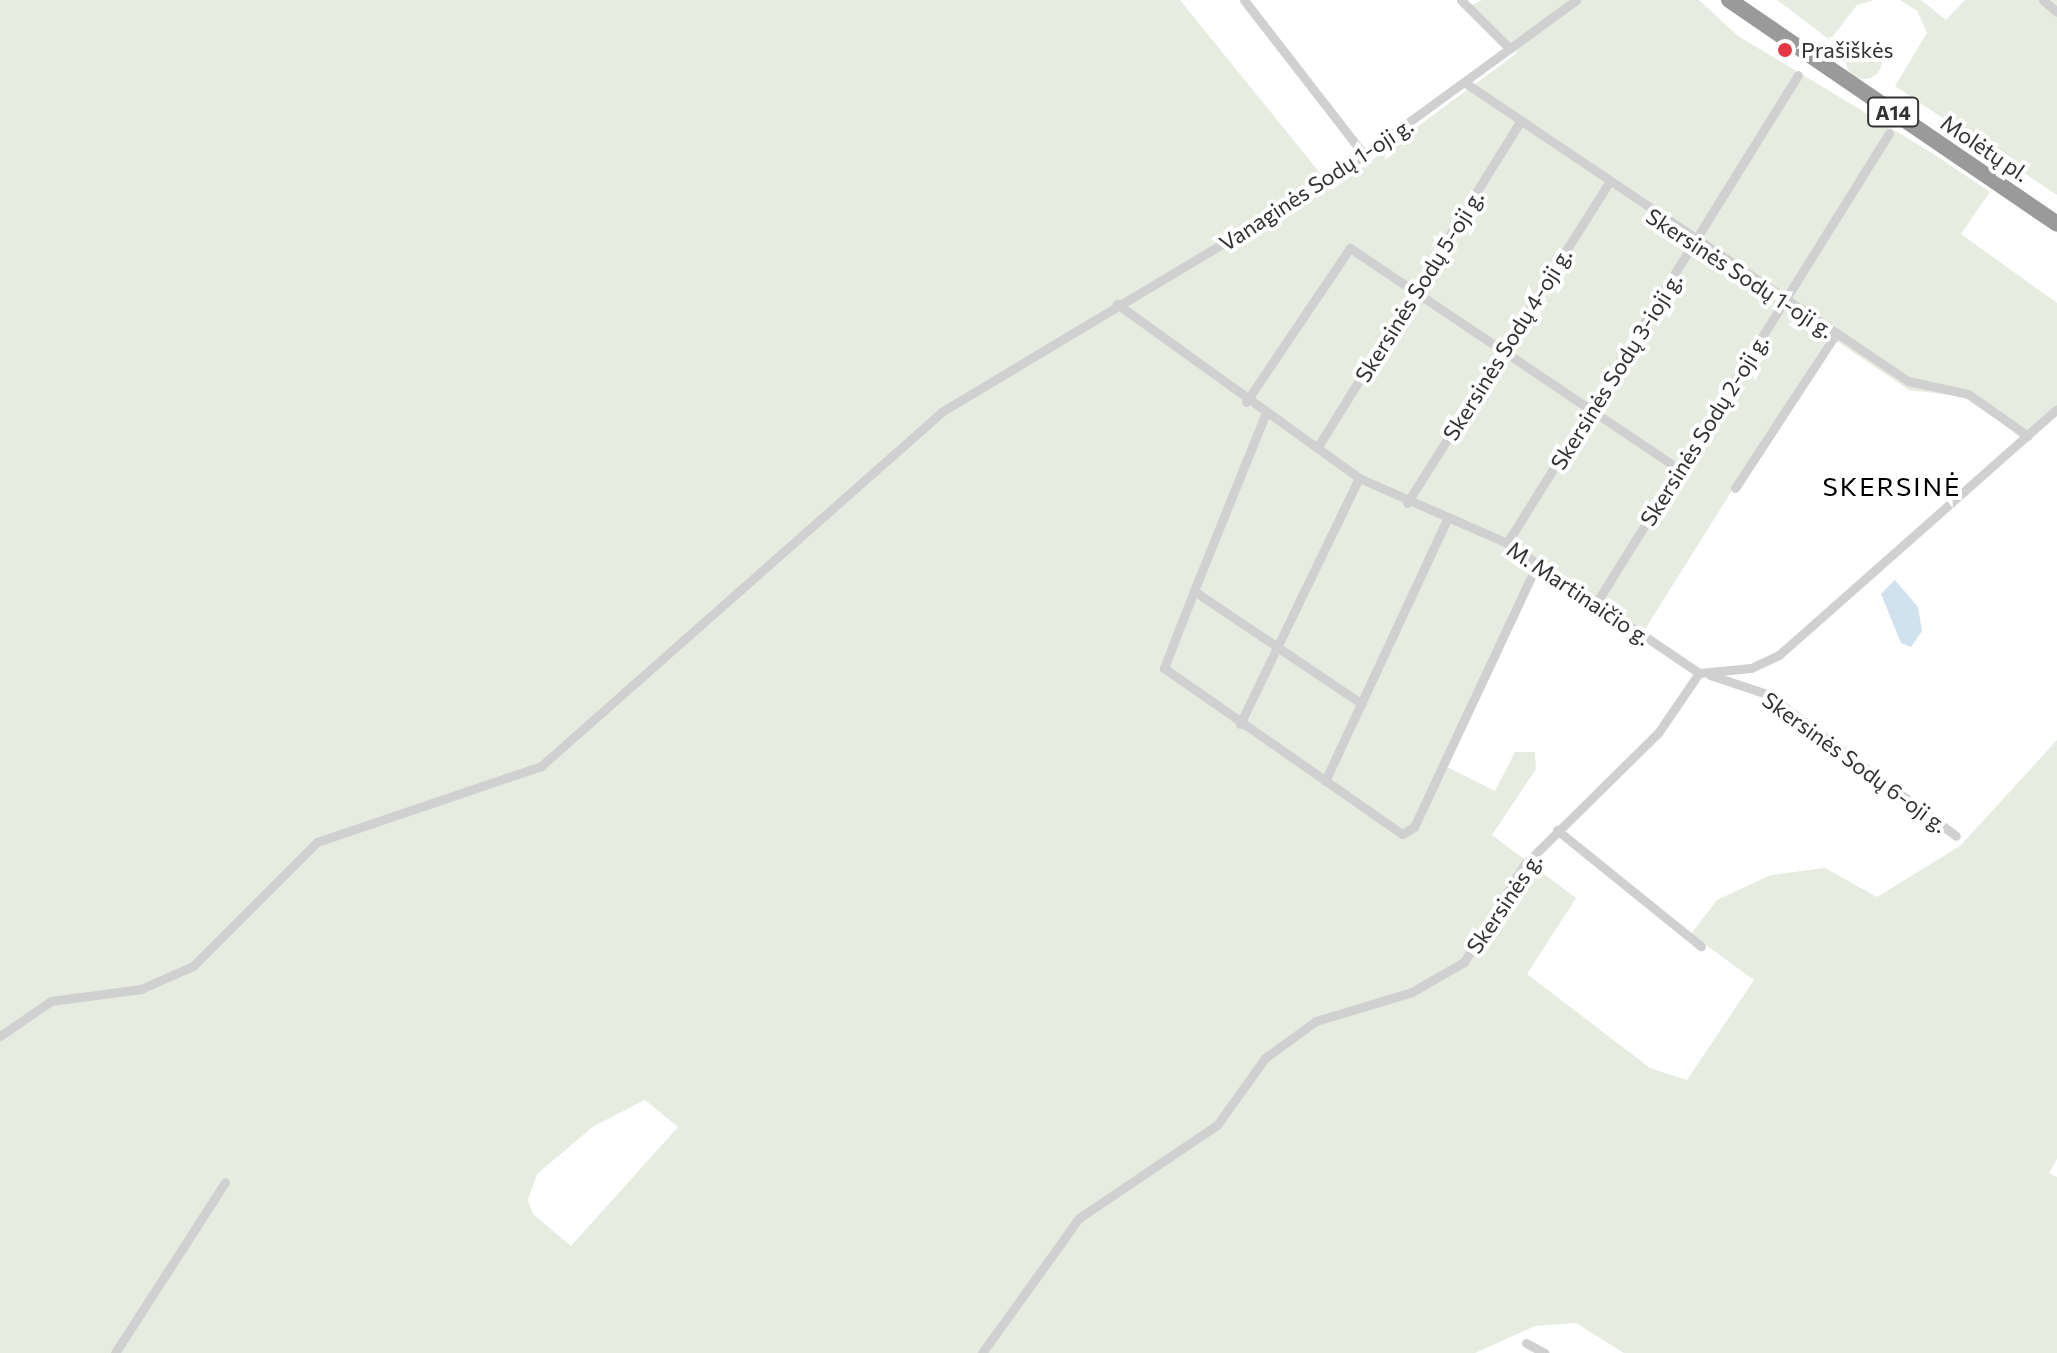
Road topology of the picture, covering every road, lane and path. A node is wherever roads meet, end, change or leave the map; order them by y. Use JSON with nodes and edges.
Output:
{"nodes":[{"id":1,"x":1244,"y":0,"type":"edge"},
{"id":2,"x":1461,"y":0,"type":"edge"},
{"id":3,"x":1576,"y":0,"type":"edge"},
{"id":4,"x":1729,"y":0,"type":"edge"},
{"id":5,"x":1746,"y":0,"type":"edge"},
{"id":6,"x":2043,"y":0,"type":"edge"},
{"id":7,"x":2057,"y":12,"type":"edge"},
{"id":8,"x":1510,"y":49,"type":"junction"},
{"id":9,"x":1798,"y":75,"type":"dead end"},
{"id":10,"x":1464,"y":82,"type":"junction"},
{"id":11,"x":1519,"y":123,"type":"junction"},
{"id":12,"x":1889,"y":133,"type":"dead end"},
{"id":13,"x":1365,"y":156,"type":"junction"},
{"id":14,"x":1607,"y":185,"type":"junction"},
{"id":15,"x":2057,"y":212,"type":"edge"},
{"id":16,"x":2057,"y":224,"type":"edge"},
{"id":17,"x":1695,"y":244,"type":"junction"},
{"id":18,"x":1414,"y":294,"type":"junction"},
{"id":19,"x":1783,"y":302,"type":"junction"},
{"id":20,"x":1117,"y":304,"type":"junction"},
{"id":21,"x":1835,"y":335,"type":"junction"},
{"id":22,"x":1503,"y":351,"type":"junction"},
{"id":23,"x":1246,"y":402,"type":"junction"},
{"id":24,"x":2057,"y":409,"type":"edge"},
{"id":25,"x":1592,"y":410,"type":"junction"},
{"id":26,"x":1265,"y":415,"type":"junction"},
{"id":27,"x":2028,"y":436,"type":"junction"},
{"id":28,"x":1317,"y":448,"type":"junction"},
{"id":29,"x":1679,"y":469,"type":"junction"},
{"id":30,"x":1359,"y":478,"type":"junction"},
{"id":31,"x":1735,"y":488,"type":"dead end"},
{"id":32,"x":1407,"y":503,"type":"junction"},
{"id":33,"x":1448,"y":517,"type":"junction"},
{"id":34,"x":1507,"y":543,"type":"junction"},
{"id":35,"x":1537,"y":564,"type":"junction"},
{"id":36,"x":1194,"y":591,"type":"junction"},
{"id":37,"x":1595,"y":605,"type":"junction"},
{"id":38,"x":1276,"y":648,"type":"junction"},
{"id":39,"x":1705,"y":674,"type":"junction"},
{"id":40,"x":1362,"y":704,"type":"junction"},
{"id":41,"x":1240,"y":724,"type":"junction"},
{"id":42,"x":1325,"y":781,"type":"junction"},
{"id":43,"x":1557,"y":830,"type":"junction"},
{"id":44,"x":1956,"y":836,"type":"dead end"},
{"id":45,"x":1701,"y":946,"type":"dead end"},
{"id":46,"x":0,"y":1036,"type":"edge"},
{"id":47,"x":225,"y":1182,"type":"dead end"},
{"id":48,"x":1526,"y":1343,"type":"dead end"},
{"id":49,"x":115,"y":1353,"type":"edge"},
{"id":50,"x":982,"y":1353,"type":"edge"},
{"id":51,"x":1545,"y":1353,"type":"edge"}],
"edges":[{"from":1,"to":13,"type":"street"},
{"from":2,"to":8,"type":"street"},
{"from":3,"to":8,"type":"street","name":"Vanaginės Sodų 1-oji g."},
{"from":4,"to":16,"type":"highway","name":"Molėtų pl.","number":"A14"},
{"from":5,"to":15,"type":"highway","name":"Molėtų pl.","number":"A14"},
{"from":6,"to":7,"type":"street"},
{"from":8,"to":10,"type":"street","name":"Vanaginės Sodų 1-oji g."},
{"from":9,"to":17,"type":"street","name":"Skersinės Sodų 3-ioji g."},
{"from":10,"to":11,"type":"street","name":"Skersinės Sodų 1-oji g."},
{"from":10,"to":13,"type":"street","name":"Vanaginės Sodų 1-oji g."},
{"from":11,"to":14,"type":"street","name":"Skersinės Sodų 1-oji g."},
{"from":11,"to":18,"type":"street","name":"Skersinės Sodų 5-oji g."},
{"from":12,"to":19,"type":"street","name":"Skersinės Sodų 2-oji g."},
{"from":13,"to":20,"type":"street","name":"Vanaginės Sodų 1-oji g."},
{"from":14,"to":17,"type":"street","name":"Skersinės Sodų 1-oji g."},
{"from":14,"to":22,"type":"street","name":"Skersinės Sodų 4-oji g."},
{"from":17,"to":19,"type":"street","name":"Skersinės Sodų 1-oji g."},
{"from":17,"to":25,"type":"street","name":"Skersinės Sodų 3-ioji g."},
{"from":18,"to":22,"type":"street"},
{"from":18,"to":23,"type":"street"},
{"from":18,"to":28,"type":"street","name":"Skersinės Sodų 5-oji g."},
{"from":19,"to":21,"type":"street","name":"Skersinės Sodų 1-oji g."},
{"from":19,"to":29,"type":"street","name":"Skersinės Sodų 2-oji g."},
{"from":20,"to":23,"type":"street"},
{"from":20,"to":46,"type":"street","name":"Vanaginės Sodų 1-oji g."},
{"from":21,"to":27,"type":"street","name":"Skersinės Sodų 1-oji g."},
{"from":21,"to":31,"type":"street"},
{"from":22,"to":25,"type":"street"},
{"from":22,"to":32,"type":"street","name":"Skersinės Sodų 4-oji g."},
{"from":23,"to":26,"type":"street","name":"M. Martinaičio g."},
{"from":24,"to":27,"type":"street"},
{"from":25,"to":29,"type":"street"},
{"from":25,"to":34,"type":"street","name":"Skersinės Sodų 3-ioji g."},
{"from":26,"to":28,"type":"street","name":"M. Martinaičio g."},
{"from":26,"to":36,"type":"street"},
{"from":27,"to":39,"type":"street"},
{"from":28,"to":30,"type":"street","name":"M. Martinaičio g."},
{"from":29,"to":37,"type":"street","name":"Skersinės Sodų 2-oji g."},
{"from":30,"to":32,"type":"street","name":"M. Martinaičio g."},
{"from":30,"to":38,"type":"street"},
{"from":32,"to":33,"type":"street","name":"M. Martinaičio g."},
{"from":33,"to":34,"type":"street","name":"M. Martinaičio g."},
{"from":33,"to":40,"type":"street"},
{"from":34,"to":35,"type":"street","name":"M. Martinaičio g."},
{"from":35,"to":37,"type":"street","name":"M. Martinaičio g."},
{"from":35,"to":42,"type":"street"},
{"from":36,"to":38,"type":"street"},
{"from":36,"to":41,"type":"street"},
{"from":37,"to":39,"type":"street","name":"M. Martinaičio g."},
{"from":38,"to":40,"type":"street"},
{"from":38,"to":41,"type":"street"},
{"from":39,"to":43,"type":"street","name":"Skersinės g."},
{"from":39,"to":44,"type":"street","name":"Skersinės Sodų 6-oji g."},
{"from":40,"to":42,"type":"street"},
{"from":41,"to":42,"type":"street"},
{"from":43,"to":45,"type":"street"},
{"from":43,"to":50,"type":"street","name":"Skersinės g."},
{"from":47,"to":49,"type":"street"},
{"from":48,"to":51,"type":"street"}]}
